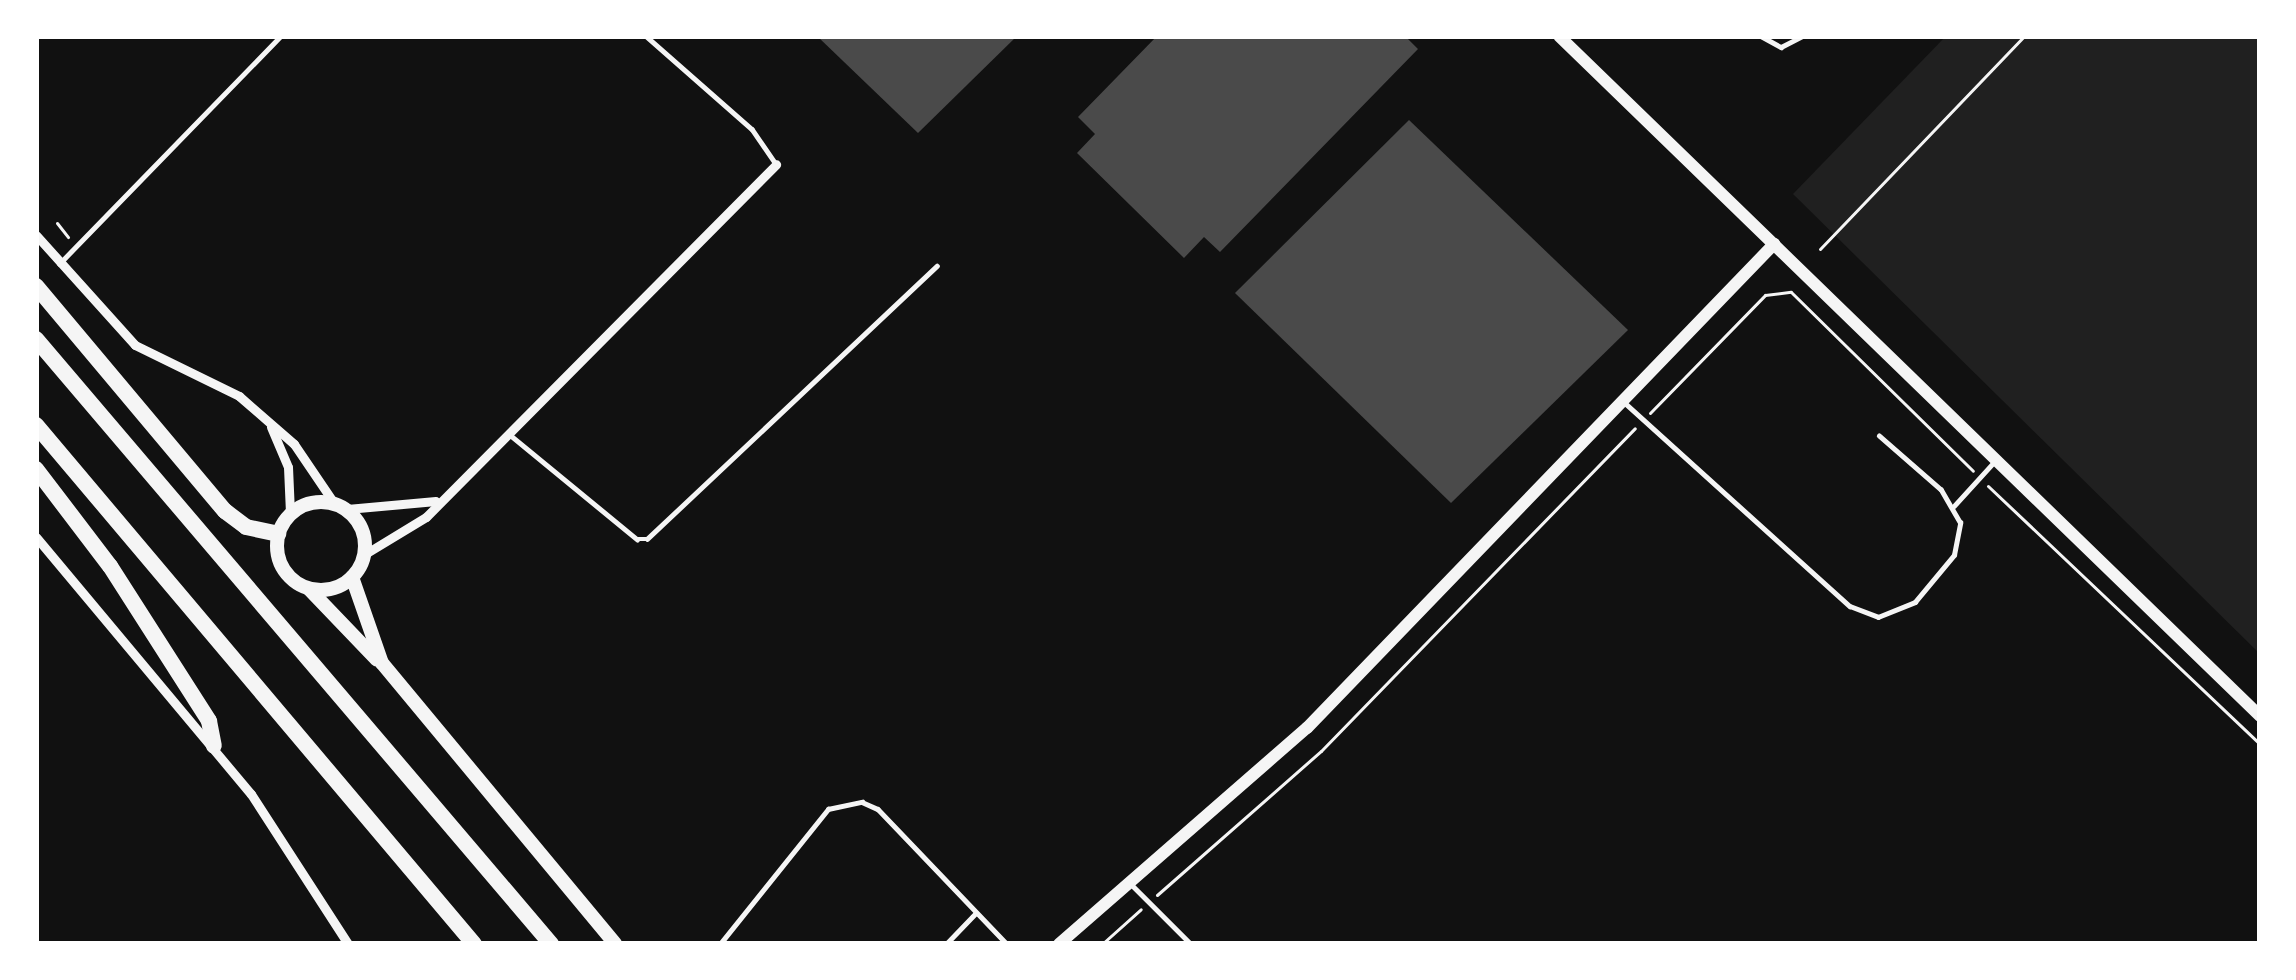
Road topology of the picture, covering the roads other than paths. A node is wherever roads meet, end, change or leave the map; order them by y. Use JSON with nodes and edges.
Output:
{"nodes":[{"id":1,"x":281,"y":36,"type":"edge"},
{"id":2,"x":646,"y":36,"type":"edge"},
{"id":3,"x":1559,"y":36,"type":"edge"},
{"id":4,"x":1761,"y":36,"type":"edge"},
{"id":5,"x":1803,"y":36,"type":"edge"},
{"id":6,"x":776,"y":164,"type":"joint"},
{"id":7,"x":36,"y":235,"type":"edge"},
{"id":8,"x":1774,"y":244,"type":"junction"},
{"id":9,"x":59,"y":264,"type":"junction"},
{"id":10,"x":937,"y":266,"type":"dead end"},
{"id":11,"x":36,"y":286,"type":"edge"},
{"id":12,"x":36,"y":339,"type":"edge"},
{"id":13,"x":1621,"y":400,"type":"junction"},
{"id":14,"x":269,"y":422,"type":"junction"},
{"id":15,"x":36,"y":425,"type":"edge"},
{"id":16,"x":508,"y":434,"type":"junction"},
{"id":17,"x":1879,"y":436,"type":"dead end"},
{"id":18,"x":1995,"y":461,"type":"junction"},
{"id":19,"x":36,"y":469,"type":"edge"},
{"id":20,"x":438,"y":500,"type":"junction"},
{"id":21,"x":340,"y":506,"type":"junction"},
{"id":22,"x":1954,"y":506,"type":"junction"},
{"id":23,"x":290,"y":513,"type":"junction"},
{"id":24,"x":278,"y":533,"type":"junction"},
{"id":25,"x":36,"y":537,"type":"edge"},
{"id":26,"x":364,"y":554,"type":"junction"},
{"id":27,"x":352,"y":577,"type":"junction"},
{"id":28,"x":309,"y":589,"type":"junction"},
{"id":29,"x":382,"y":663,"type":"junction"},
{"id":30,"x":2260,"y":716,"type":"edge"},
{"id":31,"x":214,"y":746,"type":"junction"},
{"id":32,"x":1130,"y":883,"type":"junction"},
{"id":33,"x":976,"y":912,"type":"junction"},
{"id":34,"x":348,"y":944,"type":"edge"},
{"id":35,"x":474,"y":944,"type":"edge"},
{"id":36,"x":550,"y":944,"type":"edge"},
{"id":37,"x":615,"y":944,"type":"edge"},
{"id":38,"x":720,"y":944,"type":"edge"},
{"id":39,"x":946,"y":944,"type":"edge"},
{"id":40,"x":1007,"y":944,"type":"edge"},
{"id":41,"x":1059,"y":944,"type":"edge"},
{"id":42,"x":1191,"y":944,"type":"edge"}],
"edges":[{"from":1,"to":9,"type":"lane"},
{"from":2,"to":6,"type":"lane"},
{"from":3,"to":8,"type":"street"},
{"from":4,"to":5,"type":"lane"},
{"from":6,"to":16,"type":"street"},
{"from":7,"to":9,"type":"street"},
{"from":8,"to":13,"type":"street"},
{"from":8,"to":18,"type":"street"},
{"from":9,"to":14,"type":"street"},
{"from":10,"to":16,"type":"lane"},
{"from":11,"to":24,"type":"highway"},
{"from":12,"to":36,"type":"highway"},
{"from":13,"to":22,"type":"lane"},
{"from":13,"to":32,"type":"street"},
{"from":14,"to":21,"type":"street"},
{"from":14,"to":23,"type":"street"},
{"from":15,"to":35,"type":"highway"},
{"from":16,"to":20,"type":"street"},
{"from":17,"to":22,"type":"lane"},
{"from":18,"to":22,"type":"lane"},
{"from":18,"to":30,"type":"street"},
{"from":19,"to":31,"type":"highway"},
{"from":20,"to":21,"type":"street"},
{"from":20,"to":26,"type":"street"},
{"from":21,"to":23,"type":"main road"},
{"from":21,"to":26,"type":"main road"},
{"from":23,"to":24,"type":"main road"},
{"from":24,"to":28,"type":"main road"},
{"from":25,"to":31,"type":"street"},
{"from":26,"to":27,"type":"main road"},
{"from":27,"to":28,"type":"main road"},
{"from":27,"to":29,"type":"main road"},
{"from":28,"to":29,"type":"main road"},
{"from":29,"to":37,"type":"main road"},
{"from":31,"to":34,"type":"street"},
{"from":32,"to":41,"type":"street"},
{"from":32,"to":42,"type":"lane"},
{"from":33,"to":38,"type":"lane"},
{"from":33,"to":39,"type":"lane"},
{"from":33,"to":40,"type":"lane"}]}
